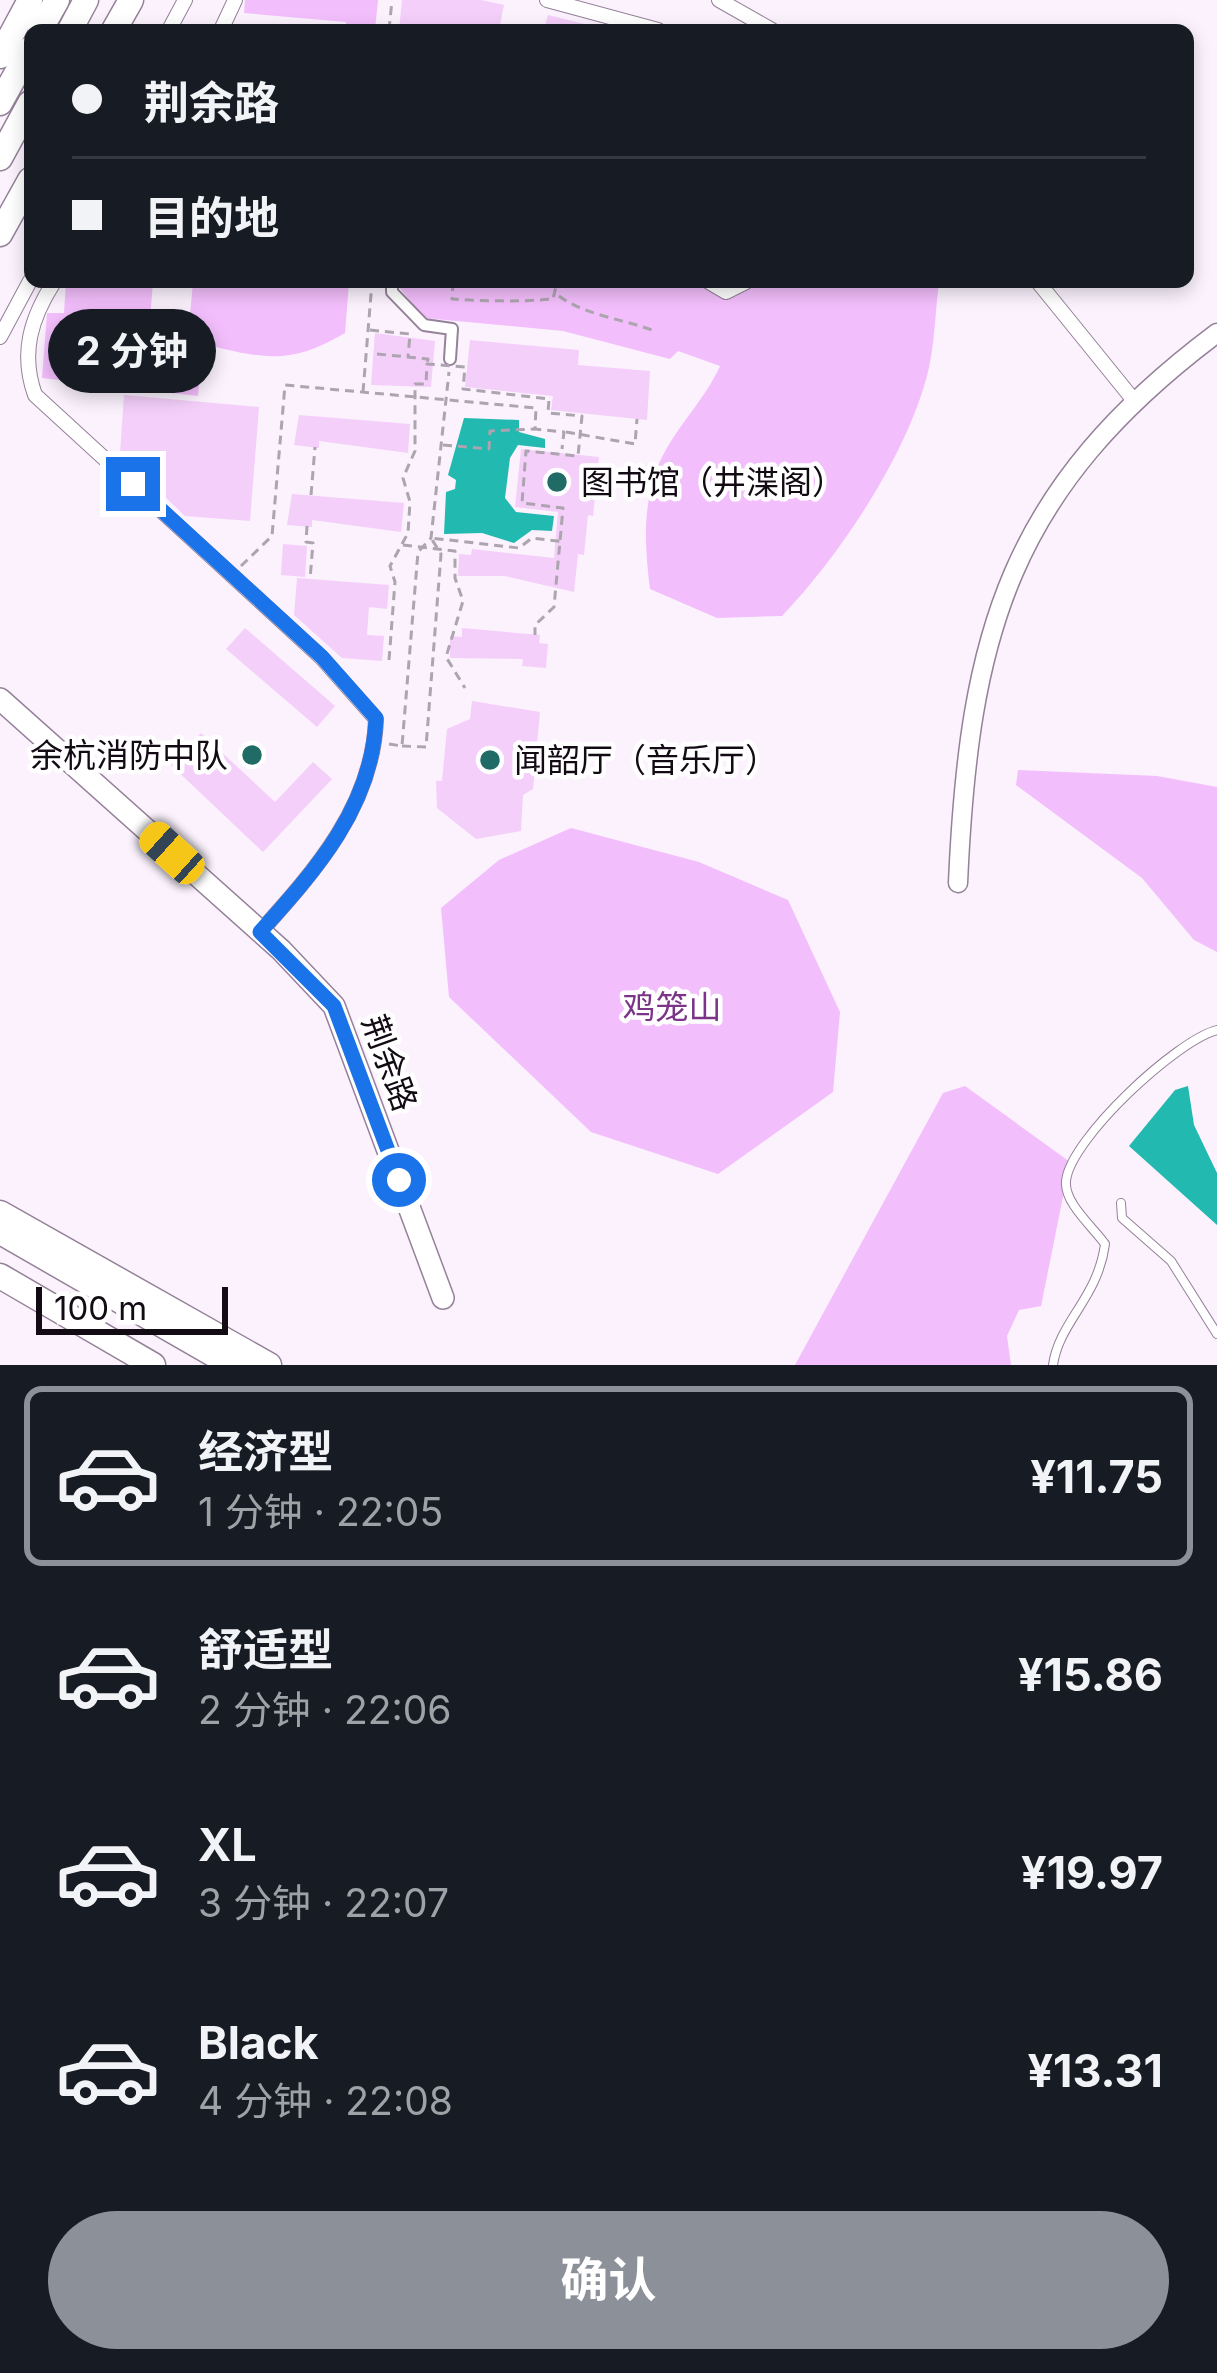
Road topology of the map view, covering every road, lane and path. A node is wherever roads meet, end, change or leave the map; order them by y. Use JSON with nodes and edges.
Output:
{"nodes":[{"id":1,"x":30,"y":0,"type":"edge"},
{"id":2,"x":547,"y":0,"type":"edge"},
{"id":3,"x":719,"y":0,"type":"edge"},
{"id":4,"x":636,"y":24,"type":"edge"},
{"id":5,"x":761,"y":24,"type":"edge"},
{"id":6,"x":0,"y":56,"type":"edge"},
{"id":7,"x":24,"y":60,"type":"edge"},
{"id":8,"x":0,"y":103,"type":"edge"},
{"id":9,"x":24,"y":114,"type":"edge"},
{"id":10,"x":0,"y":158,"type":"edge"},
{"id":11,"x":24,"y":191,"type":"edge"},
{"id":12,"x":0,"y":234,"type":"edge"},
{"id":13,"x":26,"y":288,"type":"edge"},
{"id":14,"x":50,"y":288,"type":"edge"},
{"id":15,"x":372,"y":288,"type":"edge"},
{"id":16,"x":392,"y":288,"type":"edge"},
{"id":17,"x":453,"y":288,"type":"edge"},
{"id":18,"x":557,"y":288,"type":"edge"},
{"id":19,"x":1043,"y":288,"type":"edge"},
{"id":20,"x":558,"y":295,"type":"junction"},
{"id":21,"x":368,"y":330,"type":"junction"},
{"id":22,"x":657,"y":332,"type":"dead end"},
{"id":23,"x":1217,"y":333,"type":"edge"},
{"id":24,"x":0,"y":337,"type":"edge"},
{"id":25,"x":377,"y":355,"type":"dead end"},
{"id":26,"x":408,"y":357,"type":"junction"},
{"id":27,"x":450,"y":358,"type":"joint"},
{"id":28,"x":427,"y":364,"type":"junction"},
{"id":29,"x":363,"y":392,"type":"junction"},
{"id":30,"x":444,"y":400,"type":"junction"},
{"id":31,"x":1136,"y":403,"type":"junction"},
{"id":32,"x":637,"y":419,"type":"dead end"},
{"id":33,"x":535,"y":429,"type":"junction"},
{"id":34,"x":564,"y":432,"type":"junction"},
{"id":35,"x":441,"y":445,"type":"junction"},
{"id":36,"x":315,"y":447,"type":"dead end"},
{"id":37,"x":562,"y":449,"type":"dead end"},
{"id":38,"x":311,"y":496,"type":"dead end"},
{"id":39,"x":307,"y":526,"type":"dead end"},
{"id":40,"x":430,"y":538,"type":"junction"},
{"id":41,"x":565,"y":542,"type":"dead end"},
{"id":42,"x":401,"y":544,"type":"junction"},
{"id":43,"x":231,"y":576,"type":"junction"},
{"id":44,"x":310,"y":579,"type":"dead end"},
{"id":45,"x":535,"y":634,"type":"dead end"},
{"id":46,"x":389,"y":660,"type":"dead end"},
{"id":47,"x":465,"y":688,"type":"dead end"},
{"id":48,"x":0,"y":699,"type":"edge"},
{"id":49,"x":376,"y":742,"type":"junction"},
{"id":50,"x":402,"y":746,"type":"junction"},
{"id":51,"x":958,"y":884,"type":"dead end"},
{"id":52,"x":260,"y":932,"type":"junction"},
{"id":53,"x":1217,"y":1030,"type":"edge"},
{"id":54,"x":1121,"y":1203,"type":"dead end"},
{"id":55,"x":0,"y":1213,"type":"edge"},
{"id":56,"x":0,"y":1229,"type":"edge"},
{"id":57,"x":0,"y":1249,"type":"edge"},
{"id":58,"x":0,"y":1276,"type":"edge"},
{"id":59,"x":443,"y":1298,"type":"dead end"},
{"id":60,"x":1217,"y":1334,"type":"edge"},
{"id":61,"x":153,"y":1365,"type":"edge"},
{"id":62,"x":202,"y":1365,"type":"edge"},
{"id":63,"x":235,"y":1365,"type":"edge"},
{"id":64,"x":269,"y":1365,"type":"edge"},
{"id":65,"x":1053,"y":1365,"type":"edge"}],
"edges":[{"from":1,"to":6,"type":"highway"},
{"from":2,"to":4,"type":"street"},
{"from":3,"to":5,"type":"street"},
{"from":7,"to":8,"type":"highway"},
{"from":9,"to":10,"type":"highway"},
{"from":11,"to":12,"type":"highway"},
{"from":13,"to":24,"type":"street"},
{"from":14,"to":43,"type":"street"},
{"from":15,"to":21,"type":"path"},
{"from":16,"to":27,"type":"street"},
{"from":17,"to":20,"type":"path"},
{"from":18,"to":20,"type":"path"},
{"from":19,"to":31,"type":"street"},
{"from":20,"to":22,"type":"path"},
{"from":21,"to":26,"type":"path"},
{"from":21,"to":29,"type":"path"},
{"from":23,"to":31,"type":"street"},
{"from":25,"to":26,"type":"path"},
{"from":26,"to":28,"type":"path"},
{"from":27,"to":30,"type":"path"},
{"from":28,"to":42,"type":"path","bridge":true},
{"from":28,"to":45,"type":"path","bridge":true},
{"from":29,"to":30,"type":"path"},
{"from":29,"to":43,"type":"path"},
{"from":30,"to":33,"type":"path"},
{"from":30,"to":35,"type":"path"},
{"from":31,"to":51,"type":"street"},
{"from":32,"to":34,"type":"path"},
{"from":33,"to":34,"type":"path"},
{"from":33,"to":35,"type":"path"},
{"from":34,"to":37,"type":"path"},
{"from":35,"to":40,"type":"path"},
{"from":36,"to":38,"type":"path"},
{"from":39,"to":44,"type":"path"},
{"from":40,"to":41,"type":"path"},
{"from":40,"to":50,"type":"path"},
{"from":40,"to":50,"type":"path"},
{"from":42,"to":46,"type":"path","bridge":true},
{"from":42,"to":47,"type":"path","bridge":true},
{"from":43,"to":49,"type":"street"},
{"from":48,"to":52,"type":"main road","name":"荆余路"},
{"from":49,"to":50,"type":"path"},
{"from":49,"to":52,"type":"street"},
{"from":52,"to":59,"type":"main road","name":"荆余路"},
{"from":53,"to":65,"type":"lane"},
{"from":54,"to":60,"type":"lane"},
{"from":55,"to":64,"type":"highway"},
{"from":56,"to":63,"type":"highway"},
{"from":57,"to":62,"type":"highway"},
{"from":58,"to":61,"type":"highway"}]}
